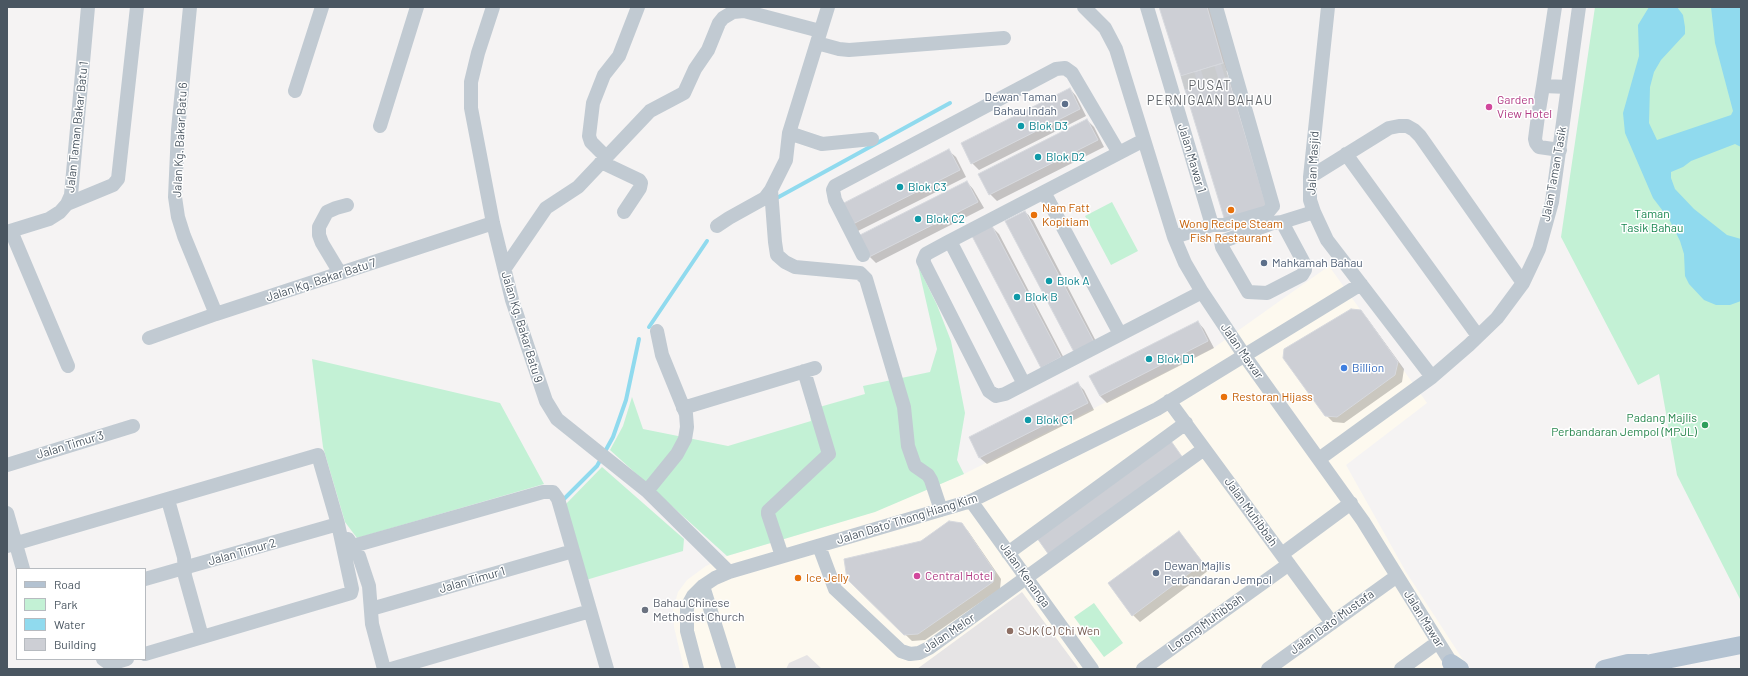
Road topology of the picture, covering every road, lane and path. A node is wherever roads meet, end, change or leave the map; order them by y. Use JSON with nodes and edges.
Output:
{"nodes":[{"id":1,"x":88,"y":7,"type":"edge"},
{"id":2,"x":137,"y":7,"type":"edge"},
{"id":3,"x":190,"y":7,"type":"edge"},
{"id":4,"x":322,"y":7,"type":"edge"},
{"id":5,"x":417,"y":7,"type":"edge"},
{"id":6,"x":494,"y":7,"type":"edge"},
{"id":7,"x":638,"y":7,"type":"edge"},
{"id":8,"x":828,"y":7,"type":"edge"},
{"id":9,"x":1084,"y":7,"type":"edge"},
{"id":10,"x":1146,"y":7,"type":"edge"},
{"id":11,"x":1216,"y":7,"type":"edge"},
{"id":12,"x":1328,"y":7,"type":"edge"},
{"id":13,"x":1555,"y":7,"type":"edge"},
{"id":14,"x":1579,"y":7,"type":"edge"},
{"id":15,"x":818,"y":37,"type":"junction"},
{"id":16,"x":1004,"y":38,"type":"dead end"},
{"id":17,"x":1543,"y":86,"type":"junction"},
{"id":18,"x":1568,"y":87,"type":"junction"},
{"id":19,"x":296,"y":91,"type":"dead end"},
{"id":20,"x":380,"y":126,"type":"dead end"},
{"id":21,"x":789,"y":133,"type":"junction"},
{"id":22,"x":872,"y":139,"type":"dead end"},
{"id":23,"x":1144,"y":140,"type":"junction"},
{"id":24,"x":1560,"y":150,"type":"junction"},
{"id":25,"x":1119,"y":153,"type":"junction"},
{"id":26,"x":1346,"y":154,"type":"junction"},
{"id":27,"x":604,"y":160,"type":"junction"},
{"id":28,"x":1310,"y":177,"type":"junction"},
{"id":29,"x":1044,"y":192,"type":"junction"},
{"id":30,"x":772,"y":197,"type":"junction"},
{"id":31,"x":67,"y":204,"type":"junction"},
{"id":32,"x":347,"y":205,"type":"dead end"},
{"id":33,"x":624,"y":212,"type":"dead end"},
{"id":34,"x":1314,"y":212,"type":"junction"},
{"id":35,"x":1282,"y":222,"type":"junction"},
{"id":36,"x":493,"y":223,"type":"junction"},
{"id":37,"x":718,"y":226,"type":"dead end"},
{"id":38,"x":1212,"y":226,"type":"junction"},
{"id":39,"x":9,"y":231,"type":"edge"},
{"id":40,"x":1174,"y":237,"type":"junction"},
{"id":41,"x":950,"y":241,"type":"junction"},
{"id":42,"x":863,"y":255,"type":"dead end"},
{"id":43,"x":504,"y":268,"type":"junction"},
{"id":44,"x":340,"y":273,"type":"junction"},
{"id":45,"x":1523,"y":283,"type":"junction"},
{"id":46,"x":1361,"y":284,"type":"junction"},
{"id":47,"x":1202,"y":292,"type":"junction"},
{"id":48,"x":216,"y":314,"type":"junction"},
{"id":49,"x":657,"y":331,"type":"dead end"},
{"id":50,"x":1120,"y":334,"type":"junction"},
{"id":51,"x":1478,"y":336,"type":"junction"},
{"id":52,"x":149,"y":338,"type":"dead end"},
{"id":53,"x":1244,"y":355,"type":"junction"},
{"id":54,"x":68,"y":366,"type":"dead end"},
{"id":55,"x":1432,"y":377,"type":"junction"},
{"id":56,"x":1024,"y":384,"type":"junction"},
{"id":57,"x":1169,"y":401,"type":"junction"},
{"id":58,"x":683,"y":408,"type":"junction"},
{"id":59,"x":1186,"y":424,"type":"junction"},
{"id":60,"x":134,"y":426,"type":"dead end"},
{"id":61,"x":1204,"y":449,"type":"junction"},
{"id":62,"x":1319,"y":459,"type":"junction"},
{"id":63,"x":7,"y":465,"type":"edge"},
{"id":64,"x":647,"y":491,"type":"junction"},
{"id":65,"x":168,"y":500,"type":"junction"},
{"id":66,"x":972,"y":501,"type":"junction"},
{"id":67,"x":1351,"y":503,"type":"junction"},
{"id":68,"x":941,"y":510,"type":"junction"},
{"id":69,"x":7,"y":513,"type":"edge"},
{"id":70,"x":338,"y":524,"type":"junction"},
{"id":71,"x":12,"y":546,"type":"edge"},
{"id":72,"x":353,"y":546,"type":"junction"},
{"id":73,"x":819,"y":546,"type":"junction"},
{"id":74,"x":573,"y":551,"type":"junction"},
{"id":75,"x":1008,"y":553,"type":"junction"},
{"id":76,"x":782,"y":556,"type":"junction"},
{"id":77,"x":1285,"y":559,"type":"junction"},
{"id":78,"x":23,"y":568,"type":"edge"},
{"id":79,"x":184,"y":568,"type":"junction"},
{"id":80,"x":729,"y":572,"type":"junction"},
{"id":81,"x":1397,"y":576,"type":"junction"},
{"id":82,"x":1026,"y":577,"type":"junction"},
{"id":83,"x":146,"y":579,"type":"edge"},
{"id":84,"x":703,"y":586,"type":"junction"},
{"id":85,"x":371,"y":609,"type":"junction"},
{"id":86,"x":590,"y":611,"type":"junction"},
{"id":87,"x":1332,"y":622,"type":"junction"},
{"id":88,"x":202,"y":638,"type":"junction"},
{"id":89,"x":1438,"y":642,"type":"junction"},
{"id":90,"x":1741,"y":645,"type":"edge"},
{"id":91,"x":1713,"y":650,"type":"junction"},
{"id":92,"x":146,"y":654,"type":"edge"},
{"id":93,"x":104,"y":660,"type":"edge"},
{"id":94,"x":124,"y":660,"type":"edge"},
{"id":95,"x":1651,"y":663,"type":"junction"},
{"id":96,"x":1455,"y":667,"type":"edge"},
{"id":97,"x":384,"y":669,"type":"edge"},
{"id":98,"x":391,"y":669,"type":"edge"},
{"id":99,"x":607,"y":669,"type":"edge"},
{"id":100,"x":697,"y":669,"type":"edge"},
{"id":101,"x":728,"y":669,"type":"edge"},
{"id":102,"x":1092,"y":669,"type":"edge"},
{"id":103,"x":1143,"y":669,"type":"edge"},
{"id":104,"x":1268,"y":669,"type":"edge"},
{"id":105,"x":1401,"y":669,"type":"edge"},
{"id":106,"x":1604,"y":669,"type":"edge"},
{"id":107,"x":1633,"y":669,"type":"edge"},
{"id":108,"x":1674,"y":669,"type":"edge"}],
"edges":[{"from":1,"to":31,"type":"street","name":"Jalan Taman Bakar Batu 1"},
{"from":2,"to":31,"type":"street"},
{"from":3,"to":48,"type":"street","name":"Jalan Kg. Bakar Batu 6"},
{"from":4,"to":19,"type":"street"},
{"from":5,"to":20,"type":"street"},
{"from":6,"to":36,"type":"street","name":"Jalan Kg. Bakar Batu 9"},
{"from":7,"to":27,"type":"street"},
{"from":8,"to":15,"type":"street"},
{"from":9,"to":23,"type":"street","name":"Jalan Mawar"},
{"from":10,"to":38,"type":"street","name":"Jalan Mawar 1"},
{"from":11,"to":38,"type":"street"},
{"from":12,"to":28,"type":"street","name":"Jalan Masjid"},
{"from":13,"to":17,"type":"street"},
{"from":14,"to":18,"type":"street","name":"Jalan Taman Tasik"},
{"from":15,"to":16,"type":"street"},
{"from":15,"to":21,"type":"street"},
{"from":15,"to":27,"type":"street"},
{"from":17,"to":18,"type":"street"},
{"from":17,"to":24,"type":"street"},
{"from":18,"to":24,"type":"street","name":"Jalan Taman Tasik"},
{"from":21,"to":22,"type":"street"},
{"from":21,"to":30,"type":"street"},
{"from":23,"to":25,"type":"street"},
{"from":23,"to":40,"type":"street","name":"Jalan Mawar"},
{"from":24,"to":45,"type":"street","name":"Jalan Taman Tasik"},
{"from":25,"to":29,"type":"street"},
{"from":25,"to":42,"type":"street"},
{"from":26,"to":28,"type":"street"},
{"from":26,"to":45,"type":"street"},
{"from":26,"to":51,"type":"street"},
{"from":27,"to":33,"type":"street"},
{"from":27,"to":43,"type":"street"},
{"from":28,"to":34,"type":"street","name":"Jalan Masjid"},
{"from":29,"to":41,"type":"street"},
{"from":29,"to":50,"type":"street"},
{"from":30,"to":37,"type":"street"},
{"from":30,"to":68,"type":"street"},
{"from":31,"to":39,"type":"street","name":"Jalan Taman Bakar Batu 1"},
{"from":32,"to":44,"type":"street"},
{"from":34,"to":35,"type":"street"},
{"from":34,"to":46,"type":"street","name":"Jalan Masjid"},
{"from":35,"to":35,"type":"street"},
{"from":36,"to":43,"type":"street","name":"Jalan Kg. Bakar Batu 9"},
{"from":36,"to":44,"type":"street","name":"Jalan Kg. Bakar Batu 7"},
{"from":38,"to":40,"type":"street"},
{"from":39,"to":54,"type":"street"},
{"from":40,"to":47,"type":"street","name":"Jalan Mawar"},
{"from":41,"to":56,"type":"street"},
{"from":41,"to":56,"type":"street"},
{"from":43,"to":64,"type":"street","name":"Jalan Kg. Bakar Batu 9"},
{"from":44,"to":48,"type":"street","name":"Jalan Kg. Bakar Batu 7"},
{"from":45,"to":51,"type":"street","name":"Jalan Taman Tasik"},
{"from":46,"to":53,"type":"street","name":"Jalan Dato' Thong Hiang Kim"},
{"from":46,"to":55,"type":"street","name":"Jalan Masjid"},
{"from":47,"to":50,"type":"street"},
{"from":47,"to":53,"type":"street","name":"Jalan Mawar"},
{"from":48,"to":52,"type":"street","name":"Jalan Kg. Bakar Batu 7"},
{"from":49,"to":58,"type":"street"},
{"from":50,"to":56,"type":"street"},
{"from":51,"to":55,"type":"street","name":"Jalan Taman Tasik"},
{"from":53,"to":57,"type":"street","name":"Jalan Dato' Thong Hiang Kim"},
{"from":53,"to":62,"type":"street","name":"Jalan Mawar"},
{"from":55,"to":62,"type":"street","name":"Jalan Taman Tasik"},
{"from":57,"to":59,"type":"street","name":"Jalan Muhibbah"},
{"from":57,"to":66,"type":"street","name":"Jalan Dato' Thong Hiang Kim"},
{"from":58,"to":64,"type":"street"},
{"from":58,"to":76,"type":"street"},
{"from":59,"to":61,"type":"street","name":"Jalan Muhibbah"},
{"from":59,"to":75,"type":"street"},
{"from":60,"to":63,"type":"street","name":"Jalan Timur 3"},
{"from":61,"to":77,"type":"street","name":"Jalan Muhibbah"},
{"from":61,"to":82,"type":"street","name":"Jalan Melor"},
{"from":62,"to":67,"type":"street","name":"Jalan Mawar"},
{"from":64,"to":80,"type":"street","name":"Jalan Kg. Bakar Batu 9"},
{"from":65,"to":70,"type":"street"},
{"from":65,"to":71,"type":"street"},
{"from":65,"to":79,"type":"street"},
{"from":66,"to":68,"type":"street","name":"Jalan Dato' Thong Hiang Kim"},
{"from":66,"to":75,"type":"street","name":"Jalan Kenanga"},
{"from":67,"to":77,"type":"street","name":"Lorong Muhibbah"},
{"from":67,"to":81,"type":"street","name":"Jalan Mawar"},
{"from":68,"to":73,"type":"street","name":"Jalan Dato' Thong Hiang Kim"},
{"from":69,"to":71,"type":"street"},
{"from":70,"to":72,"type":"street"},
{"from":70,"to":79,"type":"street","name":"Jalan Timur 2"},
{"from":70,"to":88,"type":"street"},
{"from":71,"to":78,"type":"street"},
{"from":72,"to":74,"type":"street"},
{"from":72,"to":85,"type":"street"},
{"from":73,"to":76,"type":"street","name":"Jalan Dato' Thong Hiang Kim"},
{"from":73,"to":82,"type":"street","name":"Jalan Melor"},
{"from":74,"to":85,"type":"street","name":"Jalan Timur 1"},
{"from":74,"to":86,"type":"street"},
{"from":75,"to":82,"type":"street","name":"Jalan Kenanga"},
{"from":76,"to":80,"type":"street","name":"Jalan Dato' Thong Hiang Kim"},
{"from":77,"to":87,"type":"street","name":"Jalan Muhibbah"},
{"from":77,"to":103,"type":"street","name":"Lorong Muhibbah"},
{"from":79,"to":83,"type":"street","name":"Jalan Timur 2"},
{"from":79,"to":88,"type":"street"},
{"from":80,"to":84,"type":"street","name":"Jalan Dato' Thong Hiang Kim"},
{"from":81,"to":87,"type":"street","name":"Jalan Dato' Mustafa"},
{"from":81,"to":89,"type":"street","name":"Jalan Mawar"},
{"from":82,"to":102,"type":"street","name":"Jalan Kenanga"},
{"from":84,"to":100,"type":"street"},
{"from":84,"to":101,"type":"street"},
{"from":85,"to":97,"type":"street"},
{"from":86,"to":98,"type":"street"},
{"from":86,"to":99,"type":"street"},
{"from":87,"to":104,"type":"street","name":"Jalan Dato' Mustafa"},
{"from":88,"to":92,"type":"street"},
{"from":89,"to":96,"type":"street","name":"Jalan Mawar"},
{"from":89,"to":105,"type":"street"},
{"from":90,"to":91,"type":"main road"},
{"from":91,"to":95,"type":"main road"},
{"from":91,"to":108,"type":"main road"},
{"from":93,"to":94,"type":"street"},
{"from":95,"to":106,"type":"main road"},
{"from":95,"to":107,"type":"main road"}]}
